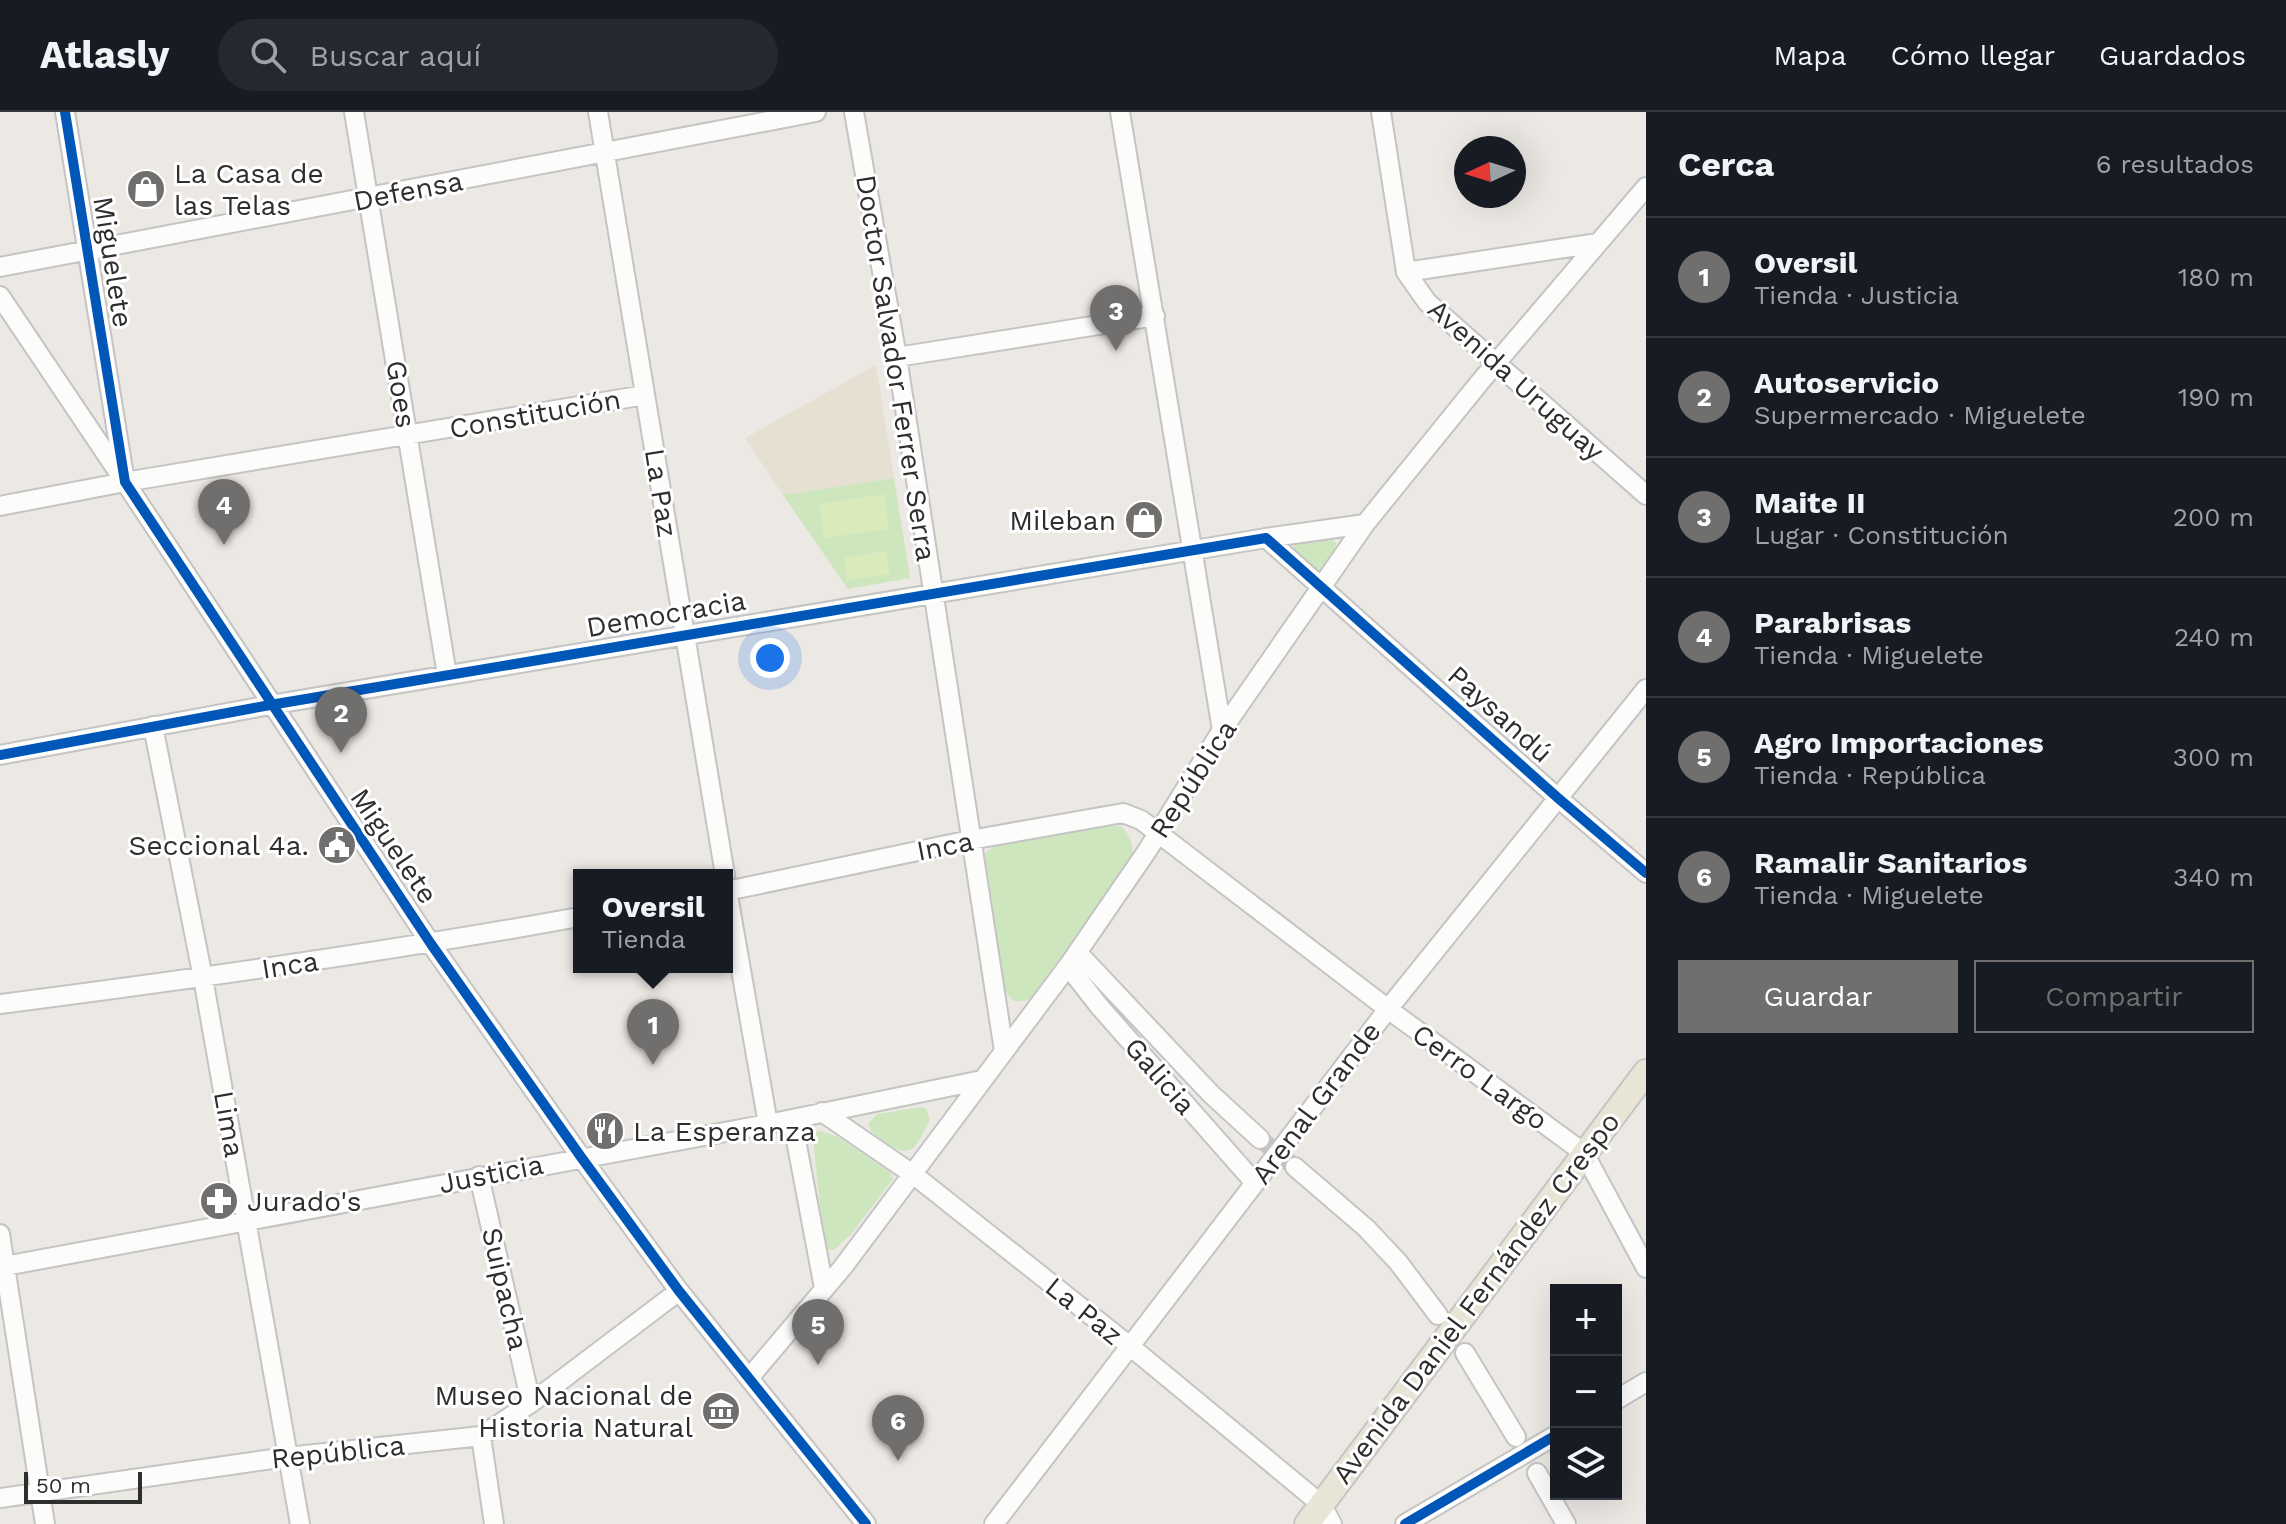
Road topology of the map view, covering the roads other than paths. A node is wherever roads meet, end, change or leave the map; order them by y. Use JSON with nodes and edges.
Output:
{"nodes":[{"id":1,"x":65,"y":112,"type":"edge"},
{"id":2,"x":354,"y":112,"type":"edge"},
{"id":3,"x":598,"y":112,"type":"edge"},
{"id":4,"x":816,"y":112,"type":"edge"},
{"id":5,"x":854,"y":112,"type":"edge"},
{"id":6,"x":1120,"y":112,"type":"edge"},
{"id":7,"x":1381,"y":112,"type":"edge"},
{"id":8,"x":605,"y":154,"type":"junction"},
{"id":9,"x":1646,"y":187,"type":"edge"},
{"id":10,"x":369,"y":199,"type":"junction"},
{"id":11,"x":1598,"y":243,"type":"junction"},
{"id":12,"x":87,"y":251,"type":"junction"},
{"id":13,"x":0,"y":267,"type":"edge"},
{"id":14,"x":1406,"y":272,"type":"junction"},
{"id":15,"x":0,"y":296,"type":"edge"},
{"id":16,"x":1155,"y":316,"type":"junction"},
{"id":17,"x":897,"y":357,"type":"junction"},
{"id":18,"x":1496,"y":364,"type":"junction"},
{"id":19,"x":645,"y":395,"type":"junction"},
{"id":20,"x":408,"y":436,"type":"junction"},
{"id":21,"x":125,"y":482,"type":"junction"},
{"id":22,"x":1646,"y":495,"type":"edge"},
{"id":23,"x":0,"y":506,"type":"edge"},
{"id":24,"x":1365,"y":524,"type":"junction"},
{"id":25,"x":1266,"y":538,"type":"junction"},
{"id":26,"x":1191,"y":549,"type":"junction"},
{"id":27,"x":1322,"y":588,"type":"junction"},
{"id":28,"x":932,"y":594,"type":"junction"},
{"id":29,"x":685,"y":635,"type":"junction"},
{"id":30,"x":447,"y":675,"type":"junction"},
{"id":31,"x":1646,"y":689,"type":"edge"},
{"id":32,"x":270,"y":705,"type":"junction"},
{"id":33,"x":153,"y":726,"type":"junction"},
{"id":34,"x":1222,"y":730,"type":"junction"},
{"id":35,"x":0,"y":755,"type":"edge"},
{"id":36,"x":1558,"y":798,"type":"junction"},
{"id":37,"x":1158,"y":833,"type":"junction"},
{"id":38,"x":970,"y":840,"type":"junction"},
{"id":39,"x":724,"y":869,"type":"edge"},
{"id":40,"x":1646,"y":873,"type":"edge"},
{"id":41,"x":733,"y":889,"type":"edge"},
{"id":42,"x":573,"y":918,"type":"edge"},
{"id":43,"x":733,"y":924,"type":"edge"},
{"id":44,"x":431,"y":944,"type":"junction"},
{"id":45,"x":1073,"y":959,"type":"junction"},
{"id":46,"x":203,"y":978,"type":"junction"},
{"id":47,"x":0,"y":1004,"type":"edge"},
{"id":48,"x":1388,"y":1009,"type":"junction"},
{"id":49,"x":1004,"y":1051,"type":"junction"},
{"id":50,"x":1646,"y":1072,"type":"edge"},
{"id":51,"x":982,"y":1080,"type":"junction"},
{"id":52,"x":822,"y":1112,"type":"junction"},
{"id":53,"x":792,"y":1119,"type":"junction"},
{"id":54,"x":768,"y":1124,"type":"junction"},
{"id":55,"x":1260,"y":1139,"type":"tunnel mouth"},
{"id":56,"x":1584,"y":1153,"type":"junction"},
{"id":57,"x":581,"y":1157,"type":"junction"},
{"id":58,"x":1295,"y":1167,"type":"tunnel mouth"},
{"id":59,"x":914,"y":1175,"type":"junction"},
{"id":60,"x":479,"y":1176,"type":"junction"},
{"id":61,"x":1255,"y":1183,"type":"junction"},
{"id":62,"x":247,"y":1222,"type":"junction"},
{"id":63,"x":0,"y":1234,"type":"edge"},
{"id":64,"x":3,"y":1266,"type":"edge"},
{"id":65,"x":1646,"y":1268,"type":"edge"},
{"id":66,"x":824,"y":1288,"type":"junction"},
{"id":67,"x":679,"y":1291,"type":"junction"},
{"id":68,"x":1438,"y":1315,"type":"dead end"},
{"id":69,"x":1131,"y":1347,"type":"junction"},
{"id":70,"x":1465,"y":1353,"type":"dead end"},
{"id":71,"x":749,"y":1378,"type":"junction"},
{"id":72,"x":1646,"y":1382,"type":"edge"},
{"id":73,"x":1622,"y":1396,"type":"edge"},
{"id":74,"x":531,"y":1403,"type":"junction"},
{"id":75,"x":481,"y":1436,"type":"junction"},
{"id":76,"x":1516,"y":1437,"type":"dead end"},
{"id":77,"x":1550,"y":1439,"type":"edge"},
{"id":78,"x":287,"y":1457,"type":"junction"},
{"id":79,"x":1537,"y":1473,"type":"dead end"},
{"id":80,"x":40,"y":1491,"type":"junction"},
{"id":81,"x":0,"y":1498,"type":"edge"},
{"id":82,"x":1320,"y":1518,"type":"edge"},
{"id":83,"x":45,"y":1524,"type":"edge"},
{"id":84,"x":300,"y":1524,"type":"edge"},
{"id":85,"x":494,"y":1524,"type":"edge"},
{"id":86,"x":866,"y":1524,"type":"edge"},
{"id":87,"x":994,"y":1524,"type":"edge"},
{"id":88,"x":1405,"y":1524,"type":"edge"},
{"id":89,"x":1566,"y":1524,"type":"edge"}],
"edges":[{"from":1,"to":12,"type":"street","name":"Miguelete"},
{"from":2,"to":10,"type":"street","name":"Goes"},
{"from":3,"to":8,"type":"street","name":"La Paz"},
{"from":4,"to":8,"type":"street","name":"Defensa"},
{"from":5,"to":17,"type":"street","name":"Doctor Salvador Ferrer Serra"},
{"from":6,"to":16,"type":"street"},
{"from":7,"to":14,"type":"street","name":"Avenida Uruguay"},
{"from":8,"to":10,"type":"street","name":"Defensa"},
{"from":8,"to":19,"type":"street","name":"La Paz"},
{"from":9,"to":11,"type":"street","name":"República"},
{"from":10,"to":12,"type":"street","name":"Defensa"},
{"from":10,"to":20,"type":"street","name":"Goes"},
{"from":11,"to":14,"type":"street"},
{"from":11,"to":18,"type":"street","name":"República"},
{"from":12,"to":13,"type":"street","name":"Defensa"},
{"from":12,"to":21,"type":"street","name":"Miguelete"},
{"from":14,"to":18,"type":"street","name":"Avenida Uruguay"},
{"from":15,"to":21,"type":"street"},
{"from":16,"to":17,"type":"street"},
{"from":16,"to":26,"type":"street"},
{"from":17,"to":28,"type":"street","name":"Doctor Salvador Ferrer Serra"},
{"from":18,"to":22,"type":"street","name":"Avenida Uruguay"},
{"from":18,"to":24,"type":"street","name":"República"},
{"from":19,"to":20,"type":"street","name":"Constitución"},
{"from":19,"to":29,"type":"street","name":"La Paz"},
{"from":20,"to":21,"type":"street","name":"Constitución"},
{"from":20,"to":30,"type":"street","name":"Goes"},
{"from":21,"to":23,"type":"street","name":"Constitución"},
{"from":21,"to":32,"type":"street","name":"Miguelete"},
{"from":24,"to":25,"type":"street","name":"Democracia"},
{"from":24,"to":27,"type":"street","name":"República"},
{"from":25,"to":26,"type":"street","name":"Democracia"},
{"from":25,"to":27,"type":"street"},
{"from":26,"to":28,"type":"street","name":"Democracia"},
{"from":26,"to":34,"type":"street"},
{"from":27,"to":34,"type":"street","name":"República"},
{"from":27,"to":36,"type":"street","name":"Paysandú"},
{"from":28,"to":29,"type":"street","name":"Democracia"},
{"from":28,"to":38,"type":"street","name":"Doctor Salvador Ferrer Serra"},
{"from":29,"to":30,"type":"street","name":"Democracia"},
{"from":29,"to":39,"type":"street","name":"La Paz"},
{"from":30,"to":32,"type":"street","name":"Democracia"},
{"from":31,"to":36,"type":"street","name":"Arenal Grande"},
{"from":32,"to":33,"type":"street","name":"Democracia"},
{"from":32,"to":44,"type":"street","name":"Miguelete"},
{"from":33,"to":35,"type":"street","name":"Democracia"},
{"from":33,"to":46,"type":"street","name":"Lima"},
{"from":34,"to":37,"type":"street","name":"República"},
{"from":36,"to":40,"type":"street","name":"Paysandú"},
{"from":36,"to":48,"type":"street","name":"Arenal Grande"},
{"from":37,"to":38,"type":"street","name":"Inca"},
{"from":37,"to":45,"type":"street","name":"República"},
{"from":37,"to":48,"type":"street","name":"Cerro Largo"},
{"from":38,"to":41,"type":"street","name":"Inca"},
{"from":38,"to":49,"type":"street","name":"Doctor Salvador Ferrer Serra"},
{"from":42,"to":44,"type":"street","name":"Inca"},
{"from":43,"to":54,"type":"street"},
{"from":44,"to":46,"type":"street","name":"Inca"},
{"from":44,"to":57,"type":"street","name":"Miguelete"},
{"from":45,"to":49,"type":"street","name":"República"},
{"from":45,"to":55,"type":"street","name":"Galicia"},
{"from":45,"to":61,"type":"street","name":"Galicia"},
{"from":46,"to":47,"type":"street","name":"Inca"},
{"from":46,"to":62,"type":"street","name":"Lima"},
{"from":48,"to":56,"type":"street","name":"Cerro Largo"},
{"from":48,"to":61,"type":"street","name":"Arenal Grande"},
{"from":49,"to":51,"type":"street","name":"República"},
{"from":50,"to":56,"type":"main road","name":"Avenida Daniel Fernández Crespo"},
{"from":51,"to":52,"type":"street","name":"Justicia"},
{"from":51,"to":59,"type":"street","name":"República"},
{"from":52,"to":53,"type":"street","name":"Justicia"},
{"from":52,"to":59,"type":"street","name":"La Paz"},
{"from":53,"to":54,"type":"street","name":"Justicia"},
{"from":53,"to":66,"type":"street"},
{"from":54,"to":57,"type":"street","name":"Justicia"},
{"from":56,"to":65,"type":"street","name":"Cerro Largo"},
{"from":56,"to":82,"type":"main road","name":"Avenida Daniel Fernández Crespo"},
{"from":57,"to":60,"type":"street","name":"Justicia"},
{"from":57,"to":67,"type":"street","name":"Miguelete"},
{"from":58,"to":68,"type":"street"},
{"from":59,"to":66,"type":"street","name":"República"},
{"from":59,"to":69,"type":"street","name":"La Paz"},
{"from":60,"to":62,"type":"street","name":"Justicia"},
{"from":60,"to":74,"type":"street","name":"Suipacha"},
{"from":61,"to":69,"type":"street","name":"Arenal Grande"},
{"from":62,"to":64,"type":"street","name":"Justicia"},
{"from":62,"to":78,"type":"street","name":"Lima"},
{"from":63,"to":64,"type":"street"},
{"from":64,"to":80,"type":"street"},
{"from":66,"to":71,"type":"street","name":"República"},
{"from":67,"to":71,"type":"street","name":"Miguelete"},
{"from":67,"to":74,"type":"street","name":"República"},
{"from":69,"to":82,"type":"street","name":"La Paz"},
{"from":69,"to":87,"type":"street","name":"Arenal Grande"},
{"from":70,"to":76,"type":"street"},
{"from":71,"to":86,"type":"street","name":"Miguelete"},
{"from":72,"to":73,"type":"street"},
{"from":74,"to":75,"type":"street","name":"República"},
{"from":75,"to":78,"type":"street","name":"República"},
{"from":75,"to":85,"type":"street"},
{"from":77,"to":88,"type":"street"},
{"from":78,"to":80,"type":"street","name":"República"},
{"from":78,"to":84,"type":"street","name":"Lima"},
{"from":79,"to":89,"type":"street"},
{"from":80,"to":81,"type":"street","name":"República"},
{"from":80,"to":83,"type":"street"}]}
